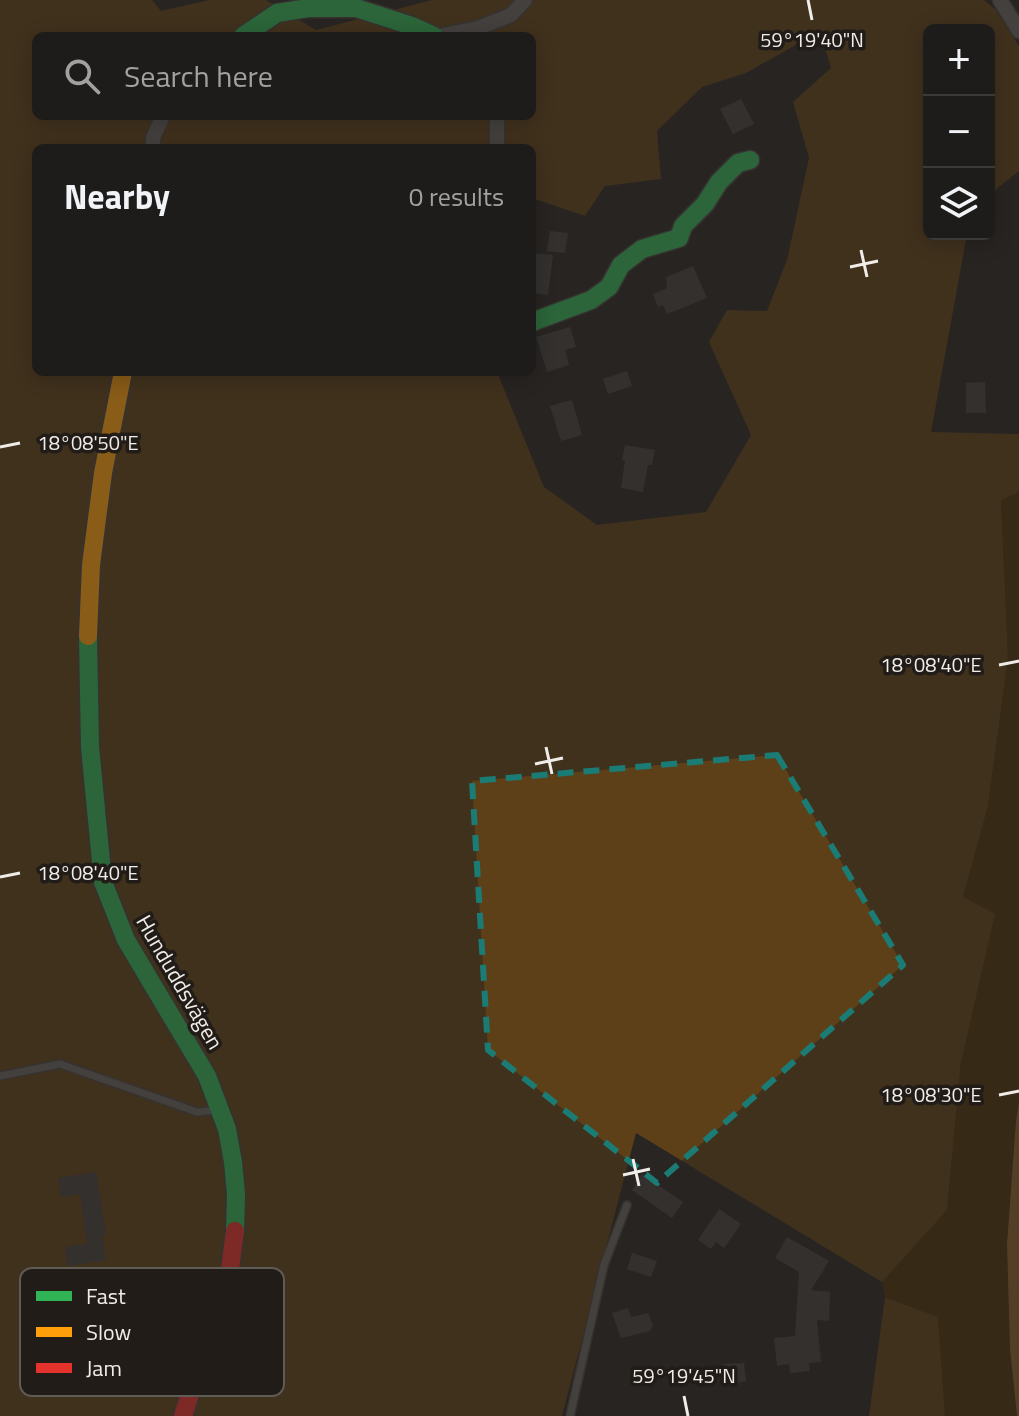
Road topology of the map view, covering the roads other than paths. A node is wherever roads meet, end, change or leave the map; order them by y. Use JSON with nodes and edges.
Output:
{"nodes":[{"id":1,"x":525,"y":0,"type":"edge"},
{"id":2,"x":1000,"y":0,"type":"edge"},
{"id":3,"x":278,"y":6,"type":"edge"},
{"id":4,"x":1019,"y":31,"type":"edge"},
{"id":5,"x":248,"y":32,"type":"edge"},
{"id":6,"x":426,"y":32,"type":"edge"},
{"id":7,"x":457,"y":32,"type":"edge"},
{"id":8,"x":161,"y":120,"type":"edge"},
{"id":9,"x":497,"y":120,"type":"edge"},
{"id":10,"x":153,"y":144,"type":"edge"},
{"id":11,"x":497,"y":144,"type":"edge"},
{"id":12,"x":750,"y":160,"type":"dead end"},
{"id":13,"x":536,"y":321,"type":"edge"},
{"id":14,"x":122,"y":376,"type":"edge"},
{"id":15,"x":0,"y":1076,"type":"edge"},
{"id":16,"x":221,"y":1110,"type":"junction"},
{"id":17,"x":627,"y":1205,"type":"dead end"},
{"id":18,"x":230,"y":1268,"type":"edge"},
{"id":19,"x":189,"y":1396,"type":"edge"},
{"id":20,"x":183,"y":1416,"type":"edge"},
{"id":21,"x":570,"y":1416,"type":"edge"}],
"edges":[{"from":1,"to":7,"type":"street"},
{"from":2,"to":4,"type":"street"},
{"from":3,"to":5,"type":"street"},
{"from":3,"to":6,"type":"street"},
{"from":8,"to":10,"type":"street"},
{"from":9,"to":11,"type":"street"},
{"from":12,"to":13,"type":"street"},
{"from":14,"to":16,"type":"street","name":"Hunduddsvägen"},
{"from":15,"to":16,"type":"lane"},
{"from":16,"to":18,"type":"street","name":"Hunduddsvägen"},
{"from":17,"to":21,"type":"lane"},
{"from":19,"to":20,"type":"street","name":"Hunduddsvägen"}]}
